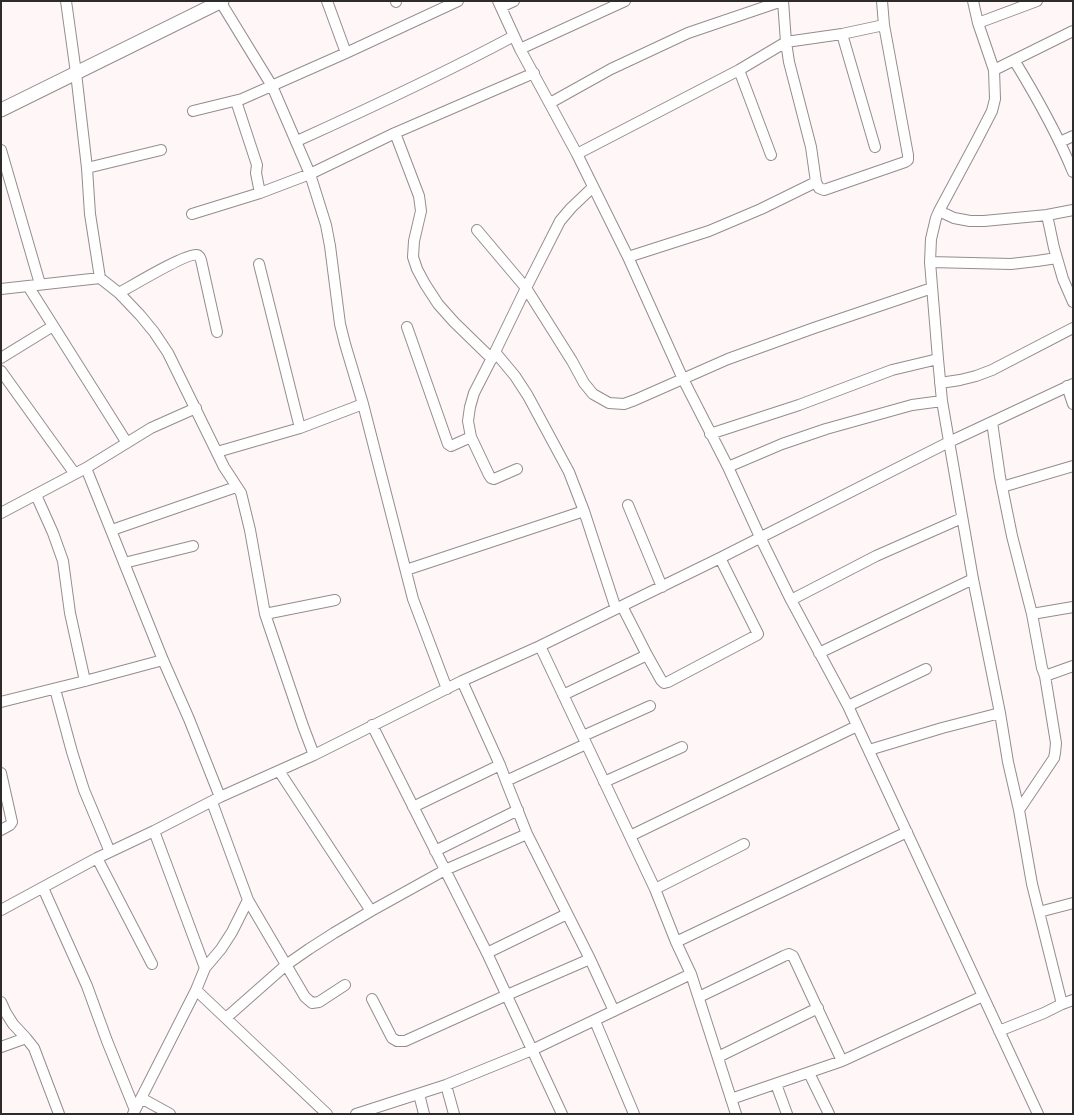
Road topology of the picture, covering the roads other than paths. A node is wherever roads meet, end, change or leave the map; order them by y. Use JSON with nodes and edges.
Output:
{"nodes":[{"id":1,"x":66,"y":1,"type":"edge"},
{"id":2,"x":221,"y":1,"type":"edge"},
{"id":3,"x":327,"y":1,"type":"edge"},
{"id":4,"x":458,"y":1,"type":"edge"},
{"id":5,"x":514,"y":1,"type":"edge"},
{"id":6,"x":625,"y":1,"type":"edge"},
{"id":7,"x":782,"y":1,"type":"edge"},
{"id":8,"x":882,"y":1,"type":"edge"},
{"id":9,"x":973,"y":1,"type":"edge"},
{"id":10,"x":1037,"y":1,"type":"edge"},
{"id":11,"x":500,"y":4,"type":"edge"},
{"id":12,"x":978,"y":23,"type":"junction"},
{"id":13,"x":884,"y":25,"type":"junction"},
{"id":14,"x":1073,"y":31,"type":"edge"},
{"id":15,"x":842,"y":34,"type":"junction"},
{"id":16,"x":514,"y":36,"type":"junction"},
{"id":17,"x":786,"y":42,"type":"junction"},
{"id":18,"x":520,"y":49,"type":"junction"},
{"id":19,"x":346,"y":53,"type":"junction"},
{"id":20,"x":1014,"y":60,"type":"junction"},
{"id":21,"x":739,"y":70,"type":"junction"},
{"id":22,"x":994,"y":70,"type":"junction"},
{"id":23,"x":76,"y":73,"type":"junction"},
{"id":24,"x":534,"y":73,"type":"junction"},
{"id":25,"x":272,"y":86,"type":"junction"},
{"id":26,"x":236,"y":100,"type":"junction"},
{"id":27,"x":550,"y":103,"type":"junction"},
{"id":28,"x":1,"y":110,"type":"edge"},
{"id":29,"x":193,"y":112,"type":"dead end"},
{"id":30,"x":396,"y":133,"type":"junction"},
{"id":31,"x":1073,"y":136,"type":"edge"},
{"id":32,"x":297,"y":141,"type":"junction"},
{"id":33,"x":1060,"y":142,"type":"junction"},
{"id":34,"x":875,"y":146,"type":"dead end"},
{"id":35,"x":1,"y":150,"type":"edge"},
{"id":36,"x":161,"y":150,"type":"dead end"},
{"id":37,"x":577,"y":154,"type":"junction"},
{"id":38,"x":771,"y":155,"type":"dead end"},
{"id":39,"x":86,"y":168,"type":"junction"},
{"id":40,"x":1073,"y":172,"type":"edge"},
{"id":41,"x":310,"y":174,"type":"junction"},
{"id":42,"x":816,"y":182,"type":"junction"},
{"id":43,"x":593,"y":187,"type":"junction"},
{"id":44,"x":260,"y":193,"type":"junction"},
{"id":45,"x":1073,"y":210,"type":"edge"},
{"id":46,"x":939,"y":211,"type":"junction"},
{"id":47,"x":192,"y":214,"type":"dead end"},
{"id":48,"x":1047,"y":216,"type":"junction"},
{"id":49,"x":477,"y":230,"type":"dead end"},
{"id":50,"x":628,"y":256,"type":"junction"},
{"id":51,"x":1057,"y":258,"type":"junction"},
{"id":52,"x":930,"y":262,"type":"junction"},
{"id":53,"x":259,"y":264,"type":"dead end"},
{"id":54,"x":100,"y":278,"type":"junction"},
{"id":55,"x":40,"y":284,"type":"junction"},
{"id":56,"x":28,"y":286,"type":"junction"},
{"id":57,"x":526,"y":288,"type":"junction"},
{"id":58,"x":932,"y":288,"type":"junction"},
{"id":59,"x":1,"y":289,"type":"edge"},
{"id":60,"x":119,"y":293,"type":"junction"},
{"id":61,"x":1073,"y":302,"type":"edge"},
{"id":62,"x":53,"y":326,"type":"junction"},
{"id":63,"x":407,"y":327,"type":"dead end"},
{"id":64,"x":1073,"y":328,"type":"edge"},
{"id":65,"x":217,"y":332,"type":"dead end"},
{"id":66,"x":493,"y":356,"type":"junction"},
{"id":67,"x":1,"y":358,"type":"edge"},
{"id":68,"x":938,"y":359,"type":"junction"},
{"id":69,"x":1,"y":371,"type":"edge"},
{"id":70,"x":683,"y":379,"type":"junction"},
{"id":71,"x":940,"y":383,"type":"junction"},
{"id":72,"x":1070,"y":385,"type":"edge"},
{"id":73,"x":942,"y":401,"type":"junction"},
{"id":74,"x":363,"y":404,"type":"junction"},
{"id":75,"x":1073,"y":404,"type":"edge"},
{"id":76,"x":196,"y":408,"type":"junction"},
{"id":77,"x":992,"y":422,"type":"junction"},
{"id":78,"x":300,"y":428,"type":"junction"},
{"id":79,"x":710,"y":434,"type":"junction"},
{"id":80,"x":471,"y":437,"type":"junction"},
{"id":81,"x":949,"y":442,"type":"junction"},
{"id":82,"x":127,"y":443,"type":"junction"},
{"id":83,"x":217,"y":452,"type":"junction"},
{"id":84,"x":1073,"y":466,"type":"edge"},
{"id":85,"x":728,"y":467,"type":"junction"},
{"id":86,"x":86,"y":468,"type":"junction"},
{"id":87,"x":517,"y":470,"type":"dead end"},
{"id":88,"x":76,"y":474,"type":"junction"},
{"id":89,"x":236,"y":487,"type":"junction"},
{"id":90,"x":1002,"y":487,"type":"junction"},
{"id":91,"x":36,"y":495,"type":"junction"},
{"id":92,"x":628,"y":505,"type":"dead end"},
{"id":93,"x":584,"y":511,"type":"junction"},
{"id":94,"x":1,"y":513,"type":"edge"},
{"id":95,"x":962,"y":518,"type":"junction"},
{"id":96,"x":112,"y":530,"type":"junction"},
{"id":97,"x":760,"y":537,"type":"junction"},
{"id":98,"x":192,"y":546,"type":"dead end"},
{"id":99,"x":720,"y":558,"type":"junction"},
{"id":100,"x":124,"y":563,"type":"junction"},
{"id":101,"x":406,"y":570,"type":"junction"},
{"id":102,"x":973,"y":579,"type":"junction"},
{"id":103,"x":662,"y":587,"type":"junction"},
{"id":104,"x":335,"y":600,"type":"dead end"},
{"id":105,"x":791,"y":600,"type":"junction"},
{"id":106,"x":619,"y":607,"type":"junction"},
{"id":107,"x":1073,"y":607,"type":"edge"},
{"id":108,"x":265,"y":614,"type":"junction"},
{"id":109,"x":1032,"y":614,"type":"junction"},
{"id":110,"x":540,"y":646,"type":"junction"},
{"id":111,"x":819,"y":653,"type":"junction"},
{"id":112,"x":647,"y":655,"type":"junction"},
{"id":113,"x":163,"y":660,"type":"junction"},
{"id":114,"x":1073,"y":666,"type":"edge"},
{"id":115,"x":926,"y":669,"type":"dead end"},
{"id":116,"x":1045,"y":676,"type":"junction"},
{"id":117,"x":85,"y":681,"type":"junction"},
{"id":118,"x":462,"y":681,"type":"junction"},
{"id":119,"x":55,"y":689,"type":"junction"},
{"id":120,"x":447,"y":689,"type":"junction"},
{"id":121,"x":563,"y":695,"type":"junction"},
{"id":122,"x":1,"y":702,"type":"edge"},
{"id":123,"x":650,"y":706,"type":"dead end"},
{"id":124,"x":848,"y":706,"type":"junction"},
{"id":125,"x":1000,"y":713,"type":"junction"},
{"id":126,"x":372,"y":726,"type":"junction"},
{"id":127,"x":858,"y":726,"type":"junction"},
{"id":128,"x":584,"y":740,"type":"junction"},
{"id":129,"x":682,"y":747,"type":"dead end"},
{"id":130,"x":869,"y":750,"type":"junction"},
{"id":131,"x":314,"y":755,"type":"junction"},
{"id":132,"x":500,"y":765,"type":"junction"},
{"id":133,"x":280,"y":771,"type":"junction"},
{"id":134,"x":1,"y":774,"type":"edge"},
{"id":135,"x":506,"y":780,"type":"junction"},
{"id":136,"x":604,"y":782,"type":"junction"},
{"id":137,"x":216,"y":800,"type":"junction"},
{"id":138,"x":413,"y":807,"type":"junction"},
{"id":139,"x":518,"y":810,"type":"junction"},
{"id":140,"x":1018,"y":810,"type":"junction"},
{"id":141,"x":1,"y":830,"type":"edge"},
{"id":142,"x":154,"y":831,"type":"junction"},
{"id":143,"x":907,"y":832,"type":"junction"},
{"id":144,"x":528,"y":834,"type":"junction"},
{"id":145,"x":630,"y":836,"type":"junction"},
{"id":146,"x":744,"y":844,"type":"dead end"},
{"id":147,"x":435,"y":850,"type":"junction"},
{"id":148,"x":110,"y":852,"type":"junction"},
{"id":149,"x":97,"y":858,"type":"junction"},
{"id":150,"x":445,"y":870,"type":"junction"},
{"id":151,"x":43,"y":888,"type":"junction"},
{"id":152,"x":655,"y":889,"type":"junction"},
{"id":153,"x":248,"y":900,"type":"junction"},
{"id":154,"x":1073,"y":903,"type":"edge"},
{"id":155,"x":1,"y":910,"type":"edge"},
{"id":156,"x":371,"y":911,"type":"junction"},
{"id":157,"x":1038,"y":912,"type":"junction"},
{"id":158,"x":567,"y":914,"type":"junction"},
{"id":159,"x":676,"y":942,"type":"junction"},
{"id":160,"x":487,"y":952,"type":"junction"},
{"id":161,"x":590,"y":959,"type":"junction"},
{"id":162,"x":152,"y":964,"type":"dead end"},
{"id":163,"x":286,"y":966,"type":"junction"},
{"id":164,"x":206,"y":968,"type":"junction"},
{"id":165,"x":691,"y":974,"type":"junction"},
{"id":166,"x":345,"y":985,"type":"dead end"},
{"id":167,"x":196,"y":990,"type":"junction"},
{"id":168,"x":507,"y":994,"type":"junction"},
{"id":169,"x":983,"y":996,"type":"junction"},
{"id":170,"x":699,"y":997,"type":"junction"},
{"id":171,"x":372,"y":999,"type":"dead end"},
{"id":172,"x":1073,"y":1000,"type":"edge"},
{"id":173,"x":1,"y":1002,"type":"edge"},
{"id":174,"x":1062,"y":1004,"type":"junction"},
{"id":175,"x":818,"y":1008,"type":"junction"},
{"id":176,"x":614,"y":1011,"type":"junction"},
{"id":177,"x":226,"y":1018,"type":"junction"},
{"id":178,"x":595,"y":1021,"type":"junction"},
{"id":179,"x":999,"y":1031,"type":"junction"},
{"id":180,"x":26,"y":1038,"type":"junction"},
{"id":181,"x":1,"y":1047,"type":"edge"},
{"id":182,"x":532,"y":1050,"type":"junction"},
{"id":183,"x":718,"y":1057,"type":"junction"},
{"id":184,"x":842,"y":1061,"type":"junction"},
{"id":185,"x":810,"y":1072,"type":"junction"},
{"id":186,"x":776,"y":1084,"type":"junction"},
{"id":187,"x":446,"y":1085,"type":"junction"},
{"id":188,"x":419,"y":1094,"type":"junction"},
{"id":189,"x":141,"y":1098,"type":"junction"},
{"id":190,"x":731,"y":1100,"type":"junction"},
{"id":191,"x":134,"y":1112,"type":"edge"},
{"id":192,"x":59,"y":1114,"type":"edge"},
{"id":193,"x":170,"y":1114,"type":"edge"},
{"id":194,"x":327,"y":1114,"type":"edge"},
{"id":195,"x":356,"y":1114,"type":"edge"},
{"id":196,"x":424,"y":1114,"type":"edge"},
{"id":197,"x":454,"y":1114,"type":"edge"},
{"id":198,"x":562,"y":1114,"type":"edge"},
{"id":199,"x":634,"y":1114,"type":"edge"},
{"id":200,"x":736,"y":1114,"type":"edge"},
{"id":201,"x":788,"y":1114,"type":"edge"},
{"id":202,"x":829,"y":1114,"type":"edge"},
{"id":203,"x":1038,"y":1114,"type":"edge"}],
"edges":[{"from":1,"to":23,"type":"street"},
{"from":2,"to":23,"type":"street"},
{"from":2,"to":25,"type":"street"},
{"from":3,"to":19,"type":"street"},
{"from":4,"to":19,"type":"street"},
{"from":5,"to":11,"type":"street"},
{"from":6,"to":18,"type":"street"},
{"from":7,"to":17,"type":"street"},
{"from":7,"to":27,"type":"street"},
{"from":8,"to":13,"type":"street"},
{"from":9,"to":12,"type":"street"},
{"from":10,"to":12,"type":"street"},
{"from":11,"to":16,"type":"street"},
{"from":12,"to":22,"type":"street"},
{"from":13,"to":15,"type":"street"},
{"from":13,"to":42,"type":"street"},
{"from":14,"to":20,"type":"street"},
{"from":15,"to":17,"type":"street"},
{"from":15,"to":34,"type":"street"},
{"from":16,"to":18,"type":"street"},
{"from":16,"to":32,"type":"street"},
{"from":17,"to":21,"type":"street"},
{"from":17,"to":42,"type":"street"},
{"from":18,"to":24,"type":"street"},
{"from":19,"to":25,"type":"street"},
{"from":20,"to":22,"type":"street"},
{"from":20,"to":33,"type":"street"},
{"from":21,"to":37,"type":"street"},
{"from":21,"to":38,"type":"street"},
{"from":22,"to":46,"type":"street"},
{"from":23,"to":28,"type":"street"},
{"from":23,"to":39,"type":"street"},
{"from":24,"to":27,"type":"street"},
{"from":24,"to":30,"type":"street"},
{"from":25,"to":26,"type":"street"},
{"from":25,"to":32,"type":"street"},
{"from":26,"to":29,"type":"street"},
{"from":26,"to":44,"type":"street"},
{"from":27,"to":37,"type":"street"},
{"from":30,"to":41,"type":"street"},
{"from":30,"to":66,"type":"street"},
{"from":31,"to":33,"type":"street"},
{"from":32,"to":41,"type":"street"},
{"from":33,"to":40,"type":"street"},
{"from":35,"to":55,"type":"street"},
{"from":36,"to":39,"type":"street"},
{"from":37,"to":43,"type":"street"},
{"from":39,"to":54,"type":"street"},
{"from":41,"to":44,"type":"street"},
{"from":41,"to":74,"type":"street"},
{"from":42,"to":50,"type":"street"},
{"from":43,"to":50,"type":"street"},
{"from":43,"to":57,"type":"street"},
{"from":44,"to":47,"type":"street"},
{"from":45,"to":48,"type":"street"},
{"from":46,"to":48,"type":"street"},
{"from":46,"to":52,"type":"street"},
{"from":48,"to":51,"type":"street"},
{"from":49,"to":57,"type":"street"},
{"from":50,"to":70,"type":"street"},
{"from":51,"to":52,"type":"street"},
{"from":51,"to":61,"type":"street"},
{"from":52,"to":58,"type":"street"},
{"from":53,"to":78,"type":"street"},
{"from":54,"to":55,"type":"street"},
{"from":54,"to":60,"type":"street"},
{"from":55,"to":56,"type":"street"},
{"from":56,"to":59,"type":"street"},
{"from":56,"to":62,"type":"street"},
{"from":57,"to":66,"type":"street"},
{"from":57,"to":70,"type":"street"},
{"from":58,"to":68,"type":"street"},
{"from":58,"to":70,"type":"street"},
{"from":60,"to":65,"type":"street"},
{"from":60,"to":76,"type":"street"},
{"from":62,"to":67,"type":"street"},
{"from":62,"to":82,"type":"street"},
{"from":63,"to":80,"type":"street"},
{"from":64,"to":71,"type":"street"},
{"from":66,"to":80,"type":"street"},
{"from":66,"to":93,"type":"street"},
{"from":68,"to":71,"type":"street"},
{"from":68,"to":79,"type":"street"},
{"from":69,"to":88,"type":"street"},
{"from":70,"to":79,"type":"street"},
{"from":71,"to":73,"type":"street"},
{"from":72,"to":75,"type":"street"},
{"from":72,"to":77,"type":"street"},
{"from":73,"to":81,"type":"street"},
{"from":73,"to":85,"type":"street"},
{"from":74,"to":78,"type":"street"},
{"from":74,"to":101,"type":"street"},
{"from":76,"to":82,"type":"street"},
{"from":76,"to":83,"type":"street"},
{"from":77,"to":81,"type":"street"},
{"from":77,"to":90,"type":"street"},
{"from":78,"to":83,"type":"street"},
{"from":79,"to":85,"type":"street"},
{"from":80,"to":87,"type":"street"},
{"from":81,"to":95,"type":"street"},
{"from":81,"to":97,"type":"street"},
{"from":82,"to":86,"type":"street"},
{"from":83,"to":89,"type":"street"},
{"from":84,"to":90,"type":"street"},
{"from":85,"to":97,"type":"street"},
{"from":86,"to":88,"type":"street"},
{"from":86,"to":96,"type":"street"},
{"from":88,"to":91,"type":"street"},
{"from":89,"to":96,"type":"street"},
{"from":89,"to":108,"type":"street"},
{"from":90,"to":109,"type":"street"},
{"from":91,"to":94,"type":"street"},
{"from":91,"to":117,"type":"street"},
{"from":92,"to":103,"type":"street"},
{"from":93,"to":101,"type":"street"},
{"from":93,"to":106,"type":"street"},
{"from":95,"to":102,"type":"street"},
{"from":95,"to":105,"type":"street"},
{"from":96,"to":100,"type":"street"},
{"from":97,"to":99,"type":"street"},
{"from":97,"to":105,"type":"street"},
{"from":98,"to":100,"type":"street"},
{"from":99,"to":103,"type":"street"},
{"from":99,"to":112,"type":"street"},
{"from":100,"to":113,"type":"street"},
{"from":101,"to":120,"type":"street"},
{"from":102,"to":111,"type":"street"},
{"from":102,"to":125,"type":"street"},
{"from":103,"to":106,"type":"street"},
{"from":104,"to":108,"type":"street"},
{"from":105,"to":111,"type":"street"},
{"from":106,"to":110,"type":"street"},
{"from":106,"to":112,"type":"street"},
{"from":107,"to":109,"type":"street"},
{"from":108,"to":131,"type":"street"},
{"from":109,"to":116,"type":"street"},
{"from":110,"to":118,"type":"street"},
{"from":110,"to":121,"type":"street"},
{"from":111,"to":124,"type":"street"},
{"from":112,"to":121,"type":"street"},
{"from":113,"to":117,"type":"street"},
{"from":113,"to":137,"type":"street"},
{"from":114,"to":116,"type":"street"},
{"from":115,"to":124,"type":"street"},
{"from":116,"to":140,"type":"street"},
{"from":117,"to":119,"type":"street"},
{"from":118,"to":120,"type":"street"},
{"from":118,"to":132,"type":"street"},
{"from":119,"to":122,"type":"street"},
{"from":119,"to":148,"type":"street"},
{"from":120,"to":126,"type":"street"},
{"from":121,"to":128,"type":"street"},
{"from":123,"to":128,"type":"street"},
{"from":124,"to":127,"type":"street"},
{"from":125,"to":130,"type":"street"},
{"from":125,"to":140,"type":"street"},
{"from":126,"to":131,"type":"street"},
{"from":126,"to":138,"type":"street"},
{"from":127,"to":130,"type":"street"},
{"from":127,"to":145,"type":"street"},
{"from":128,"to":135,"type":"street"},
{"from":128,"to":136,"type":"street"},
{"from":129,"to":136,"type":"street"},
{"from":130,"to":143,"type":"street"},
{"from":131,"to":133,"type":"street"},
{"from":132,"to":135,"type":"street"},
{"from":132,"to":138,"type":"street"},
{"from":133,"to":137,"type":"street"},
{"from":133,"to":156,"type":"street"},
{"from":134,"to":141,"type":"street"},
{"from":135,"to":139,"type":"street"},
{"from":136,"to":145,"type":"street"},
{"from":137,"to":142,"type":"street"},
{"from":137,"to":153,"type":"street"},
{"from":138,"to":147,"type":"street"},
{"from":139,"to":144,"type":"street"},
{"from":139,"to":147,"type":"street"},
{"from":140,"to":157,"type":"street"},
{"from":142,"to":148,"type":"street"},
{"from":142,"to":164,"type":"street"},
{"from":143,"to":159,"type":"street"},
{"from":143,"to":169,"type":"street"},
{"from":144,"to":150,"type":"street"},
{"from":144,"to":158,"type":"street"},
{"from":145,"to":152,"type":"street"},
{"from":146,"to":152,"type":"street"},
{"from":147,"to":150,"type":"street"},
{"from":148,"to":149,"type":"street"},
{"from":149,"to":151,"type":"street"},
{"from":149,"to":162,"type":"street"},
{"from":150,"to":156,"type":"street"},
{"from":150,"to":160,"type":"street"},
{"from":151,"to":155,"type":"street"},
{"from":151,"to":191,"type":"street"},
{"from":152,"to":159,"type":"street"},
{"from":153,"to":163,"type":"street"},
{"from":153,"to":164,"type":"street"},
{"from":154,"to":157,"type":"street"},
{"from":156,"to":163,"type":"street"},
{"from":157,"to":174,"type":"street"},
{"from":158,"to":160,"type":"street"},
{"from":158,"to":161,"type":"street"},
{"from":159,"to":165,"type":"street"},
{"from":160,"to":168,"type":"street"},
{"from":161,"to":168,"type":"street"},
{"from":161,"to":176,"type":"street"},
{"from":163,"to":166,"type":"street"},
{"from":163,"to":177,"type":"street"},
{"from":164,"to":167,"type":"street"},
{"from":165,"to":170,"type":"street"},
{"from":165,"to":176,"type":"street"},
{"from":167,"to":177,"type":"street"},
{"from":167,"to":189,"type":"street"},
{"from":168,"to":171,"type":"street"},
{"from":168,"to":182,"type":"street"},
{"from":169,"to":179,"type":"street"},
{"from":169,"to":184,"type":"street"},
{"from":170,"to":175,"type":"street"},
{"from":170,"to":183,"type":"street"},
{"from":172,"to":174,"type":"street"},
{"from":173,"to":180,"type":"street"},
{"from":174,"to":179,"type":"street"},
{"from":175,"to":183,"type":"street"},
{"from":175,"to":184,"type":"street"},
{"from":176,"to":178,"type":"street"},
{"from":177,"to":194,"type":"street"},
{"from":178,"to":182,"type":"street"},
{"from":178,"to":199,"type":"street"},
{"from":179,"to":203,"type":"street"},
{"from":180,"to":181,"type":"street"},
{"from":180,"to":192,"type":"street"},
{"from":182,"to":187,"type":"street"},
{"from":182,"to":198,"type":"street"},
{"from":183,"to":190,"type":"street"},
{"from":184,"to":185,"type":"street"},
{"from":185,"to":186,"type":"street"},
{"from":185,"to":202,"type":"street"},
{"from":186,"to":190,"type":"street"},
{"from":186,"to":201,"type":"street"},
{"from":187,"to":188,"type":"street"},
{"from":187,"to":197,"type":"street"},
{"from":188,"to":195,"type":"street"},
{"from":188,"to":196,"type":"street"},
{"from":189,"to":191,"type":"street"},
{"from":189,"to":193,"type":"street"},
{"from":190,"to":200,"type":"street"}]}
